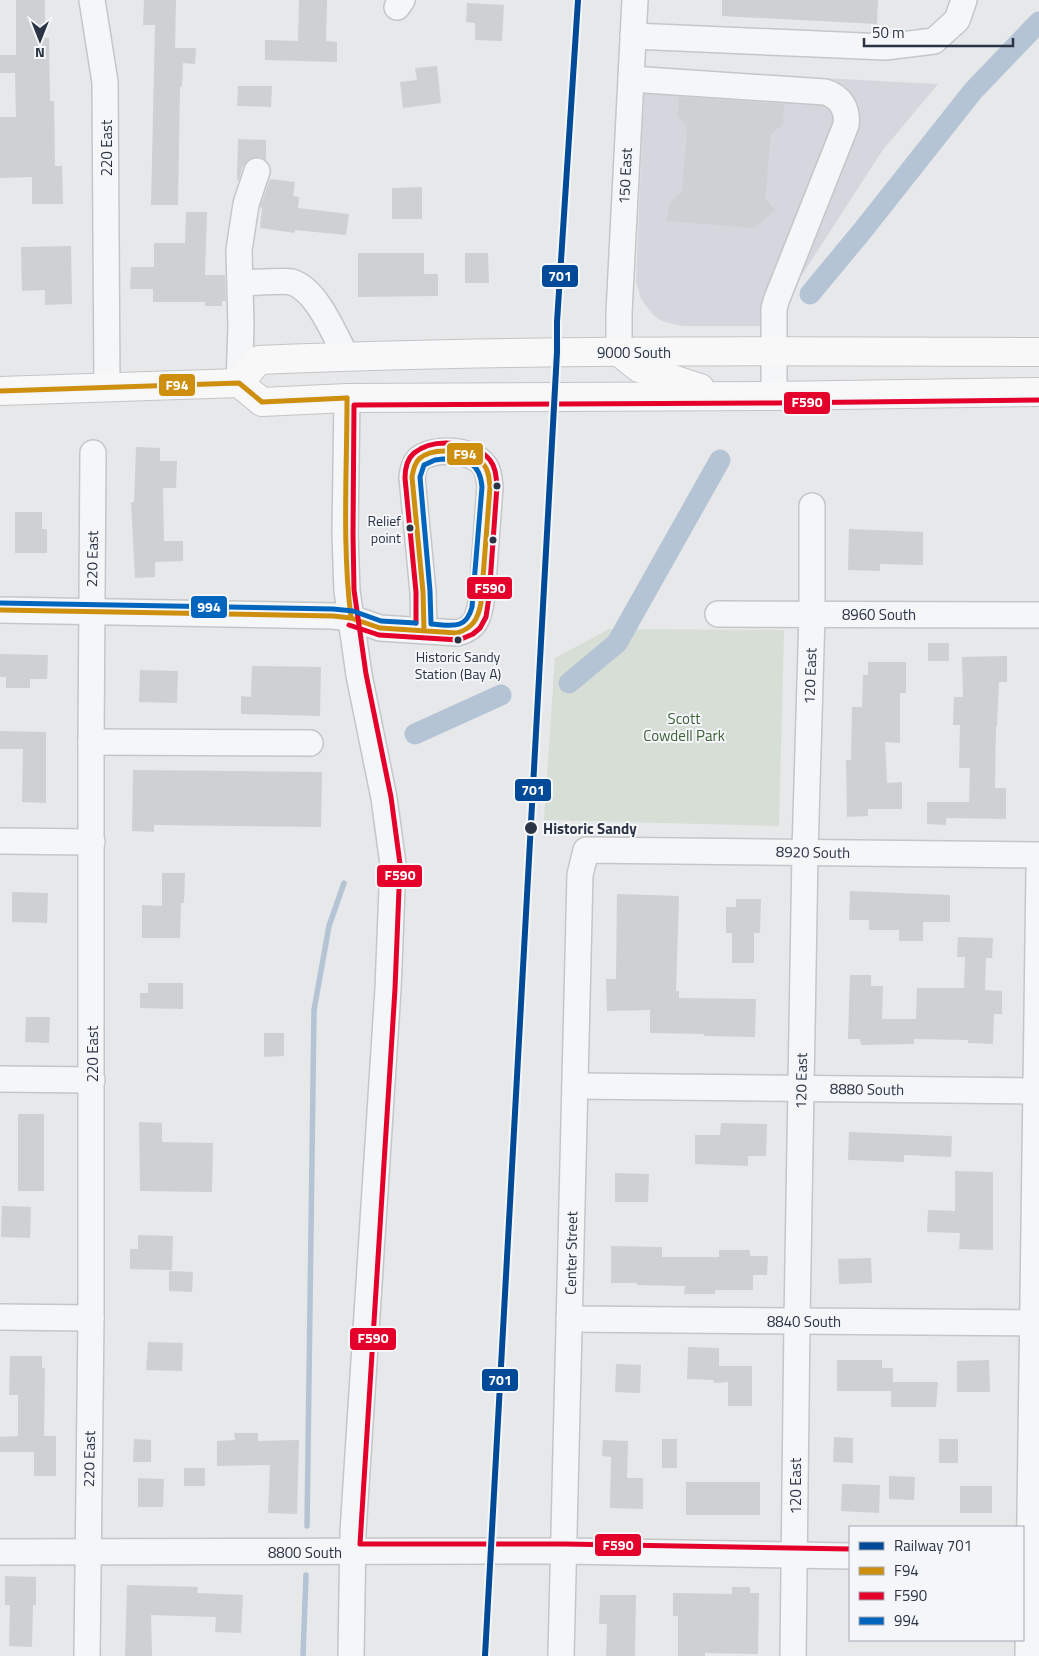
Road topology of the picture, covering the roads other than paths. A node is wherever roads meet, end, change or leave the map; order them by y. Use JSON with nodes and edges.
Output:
{"nodes":[{"id":1,"x":92,"y":0,"type":"edge"},
{"id":2,"x":635,"y":0,"type":"edge"},
{"id":3,"x":964,"y":0,"type":"edge"},
{"id":4,"x":633,"y":36,"type":"junction"},
{"id":5,"x":630,"y":79,"type":"junction"},
{"id":6,"x":257,"y":171,"type":"dead end"},
{"id":7,"x":241,"y":283,"type":"junction"},
{"id":8,"x":619,"y":352,"type":"junction"},
{"id":9,"x":774,"y":352,"type":"junction"},
{"id":10,"x":1039,"y":352,"type":"edge"},
{"id":11,"x":346,"y":356,"type":"junction"},
{"id":12,"x":1039,"y":378,"type":"edge"},
{"id":13,"x":239,"y":383,"type":"junction"},
{"id":14,"x":107,"y":387,"type":"junction"},
{"id":15,"x":0,"y":391,"type":"edge"},
{"id":16,"x":986,"y":392,"type":"junction"},
{"id":17,"x":1039,"y":392,"type":"edge"},
{"id":18,"x":723,"y":396,"type":"junction"},
{"id":19,"x":774,"y":396,"type":"junction"},
{"id":20,"x":346,"y":398,"type":"junction"},
{"id":21,"x":93,"y":453,"type":"dead end"},
{"id":22,"x":812,"y":506,"type":"dead end"},
{"id":23,"x":0,"y":610,"type":"edge"},
{"id":24,"x":92,"y":612,"type":"junction"},
{"id":25,"x":718,"y":614,"type":"dead end"},
{"id":26,"x":812,"y":614,"type":"junction"},
{"id":27,"x":1039,"y":615,"type":"edge"},
{"id":28,"x":351,"y":618,"type":"junction"},
{"id":29,"x":424,"y":630,"type":"junction"},
{"id":30,"x":91,"y":742,"type":"junction"},
{"id":31,"x":310,"y":743,"type":"dead end"},
{"id":32,"x":0,"y":841,"type":"edge"},
{"id":33,"x":92,"y":842,"type":"junction"},
{"id":34,"x":586,"y":850,"type":"joint"},
{"id":35,"x":805,"y":852,"type":"junction"},
{"id":36,"x":1039,"y":855,"type":"edge"},
{"id":37,"x":1039,"y":871,"type":"edge"},
{"id":38,"x":0,"y":1079,"type":"edge"},
{"id":39,"x":92,"y":1080,"type":"junction"},
{"id":40,"x":575,"y":1086,"type":"junction"},
{"id":41,"x":801,"y":1089,"type":"junction"},
{"id":42,"x":1037,"y":1091,"type":"edge"},
{"id":43,"x":0,"y":1317,"type":"edge"},
{"id":44,"x":91,"y":1318,"type":"junction"},
{"id":45,"x":569,"y":1319,"type":"junction"},
{"id":46,"x":797,"y":1321,"type":"junction"},
{"id":47,"x":1036,"y":1323,"type":"edge"},
{"id":48,"x":564,"y":1551,"type":"junction"},
{"id":49,"x":0,"y":1552,"type":"edge"},
{"id":50,"x":88,"y":1552,"type":"junction"},
{"id":51,"x":352,"y":1552,"type":"junction"},
{"id":52,"x":795,"y":1555,"type":"junction"},
{"id":53,"x":849,"y":1556,"type":"edge"},
{"id":54,"x":1030,"y":1558,"type":"edge"},
{"id":55,"x":87,"y":1656,"type":"edge"},
{"id":56,"x":351,"y":1656,"type":"edge"},
{"id":57,"x":561,"y":1656,"type":"edge"},
{"id":58,"x":793,"y":1656,"type":"edge"},
{"id":59,"x":1028,"y":1656,"type":"edge"}],
"edges":[{"from":1,"to":14,"type":"street","name":"220 East"},
{"from":2,"to":4,"type":"street","name":"150 East"},
{"from":3,"to":4,"type":"street"},
{"from":4,"to":5,"type":"street","name":"150 East"},
{"from":5,"to":8,"type":"street","name":"150 East"},
{"from":5,"to":9,"type":"street"},
{"from":6,"to":7,"type":"street"},
{"from":7,"to":11,"type":"street"},
{"from":7,"to":13,"type":"street"},
{"from":8,"to":9,"type":"main road","name":"9000 South"},
{"from":8,"to":11,"type":"main road","name":"9000 South"},
{"from":8,"to":18,"type":"main road"},
{"from":9,"to":10,"type":"main road","name":"9000 South"},
{"from":9,"to":19,"type":"street"},
{"from":11,"to":13,"type":"main road","name":"9000 South"},
{"from":12,"to":16,"type":"main road"},
{"from":13,"to":14,"type":"main road"},
{"from":13,"to":20,"type":"main road"},
{"from":14,"to":15,"type":"main road"},
{"from":16,"to":17,"type":"main road"},
{"from":16,"to":19,"type":"main road"},
{"from":18,"to":19,"type":"main road"},
{"from":18,"to":20,"type":"main road"},
{"from":20,"to":28,"type":"street"},
{"from":21,"to":24,"type":"street","name":"220 East"},
{"from":22,"to":26,"type":"street","name":"120 East"},
{"from":23,"to":24,"type":"street"},
{"from":24,"to":28,"type":"street"},
{"from":24,"to":30,"type":"street","name":"220 East"},
{"from":25,"to":26,"type":"street","name":"8960 South"},
{"from":26,"to":27,"type":"street","name":"8960 South"},
{"from":26,"to":35,"type":"street","name":"120 East"},
{"from":28,"to":29,"type":"street"},
{"from":28,"to":51,"type":"street"},
{"from":29,"to":29,"type":"street"},
{"from":30,"to":31,"type":"street"},
{"from":30,"to":33,"type":"street","name":"220 East"},
{"from":32,"to":33,"type":"street"},
{"from":33,"to":39,"type":"street","name":"220 East"},
{"from":34,"to":35,"type":"street","name":"8920 South"},
{"from":34,"to":40,"type":"street","name":"Center Street"},
{"from":35,"to":36,"type":"street","name":"8920 South"},
{"from":35,"to":41,"type":"street","name":"120 East"},
{"from":37,"to":42,"type":"street"},
{"from":38,"to":39,"type":"street"},
{"from":39,"to":44,"type":"street","name":"220 East"},
{"from":40,"to":41,"type":"street","name":"8880 South"},
{"from":40,"to":45,"type":"street","name":"Center Street"},
{"from":41,"to":42,"type":"street","name":"8880 South"},
{"from":41,"to":46,"type":"street","name":"120 East"},
{"from":42,"to":47,"type":"street"},
{"from":43,"to":44,"type":"street"},
{"from":44,"to":50,"type":"street","name":"220 East"},
{"from":45,"to":46,"type":"street","name":"8840 South"},
{"from":45,"to":48,"type":"street","name":"Center Street"},
{"from":46,"to":47,"type":"street","name":"8840 South"},
{"from":46,"to":52,"type":"street","name":"120 East"},
{"from":47,"to":54,"type":"street"},
{"from":48,"to":51,"type":"street","name":"8800 South"},
{"from":48,"to":52,"type":"street","name":"8800 South"},
{"from":48,"to":57,"type":"street","name":"Center Street"},
{"from":49,"to":50,"type":"street","name":"8800 South"},
{"from":50,"to":51,"type":"street","name":"8800 South"},
{"from":50,"to":55,"type":"street","name":"220 East"},
{"from":51,"to":56,"type":"street"},
{"from":52,"to":53,"type":"street","name":"8800 South"},
{"from":52,"to":58,"type":"street","name":"120 East"},
{"from":54,"to":59,"type":"street"}]}
